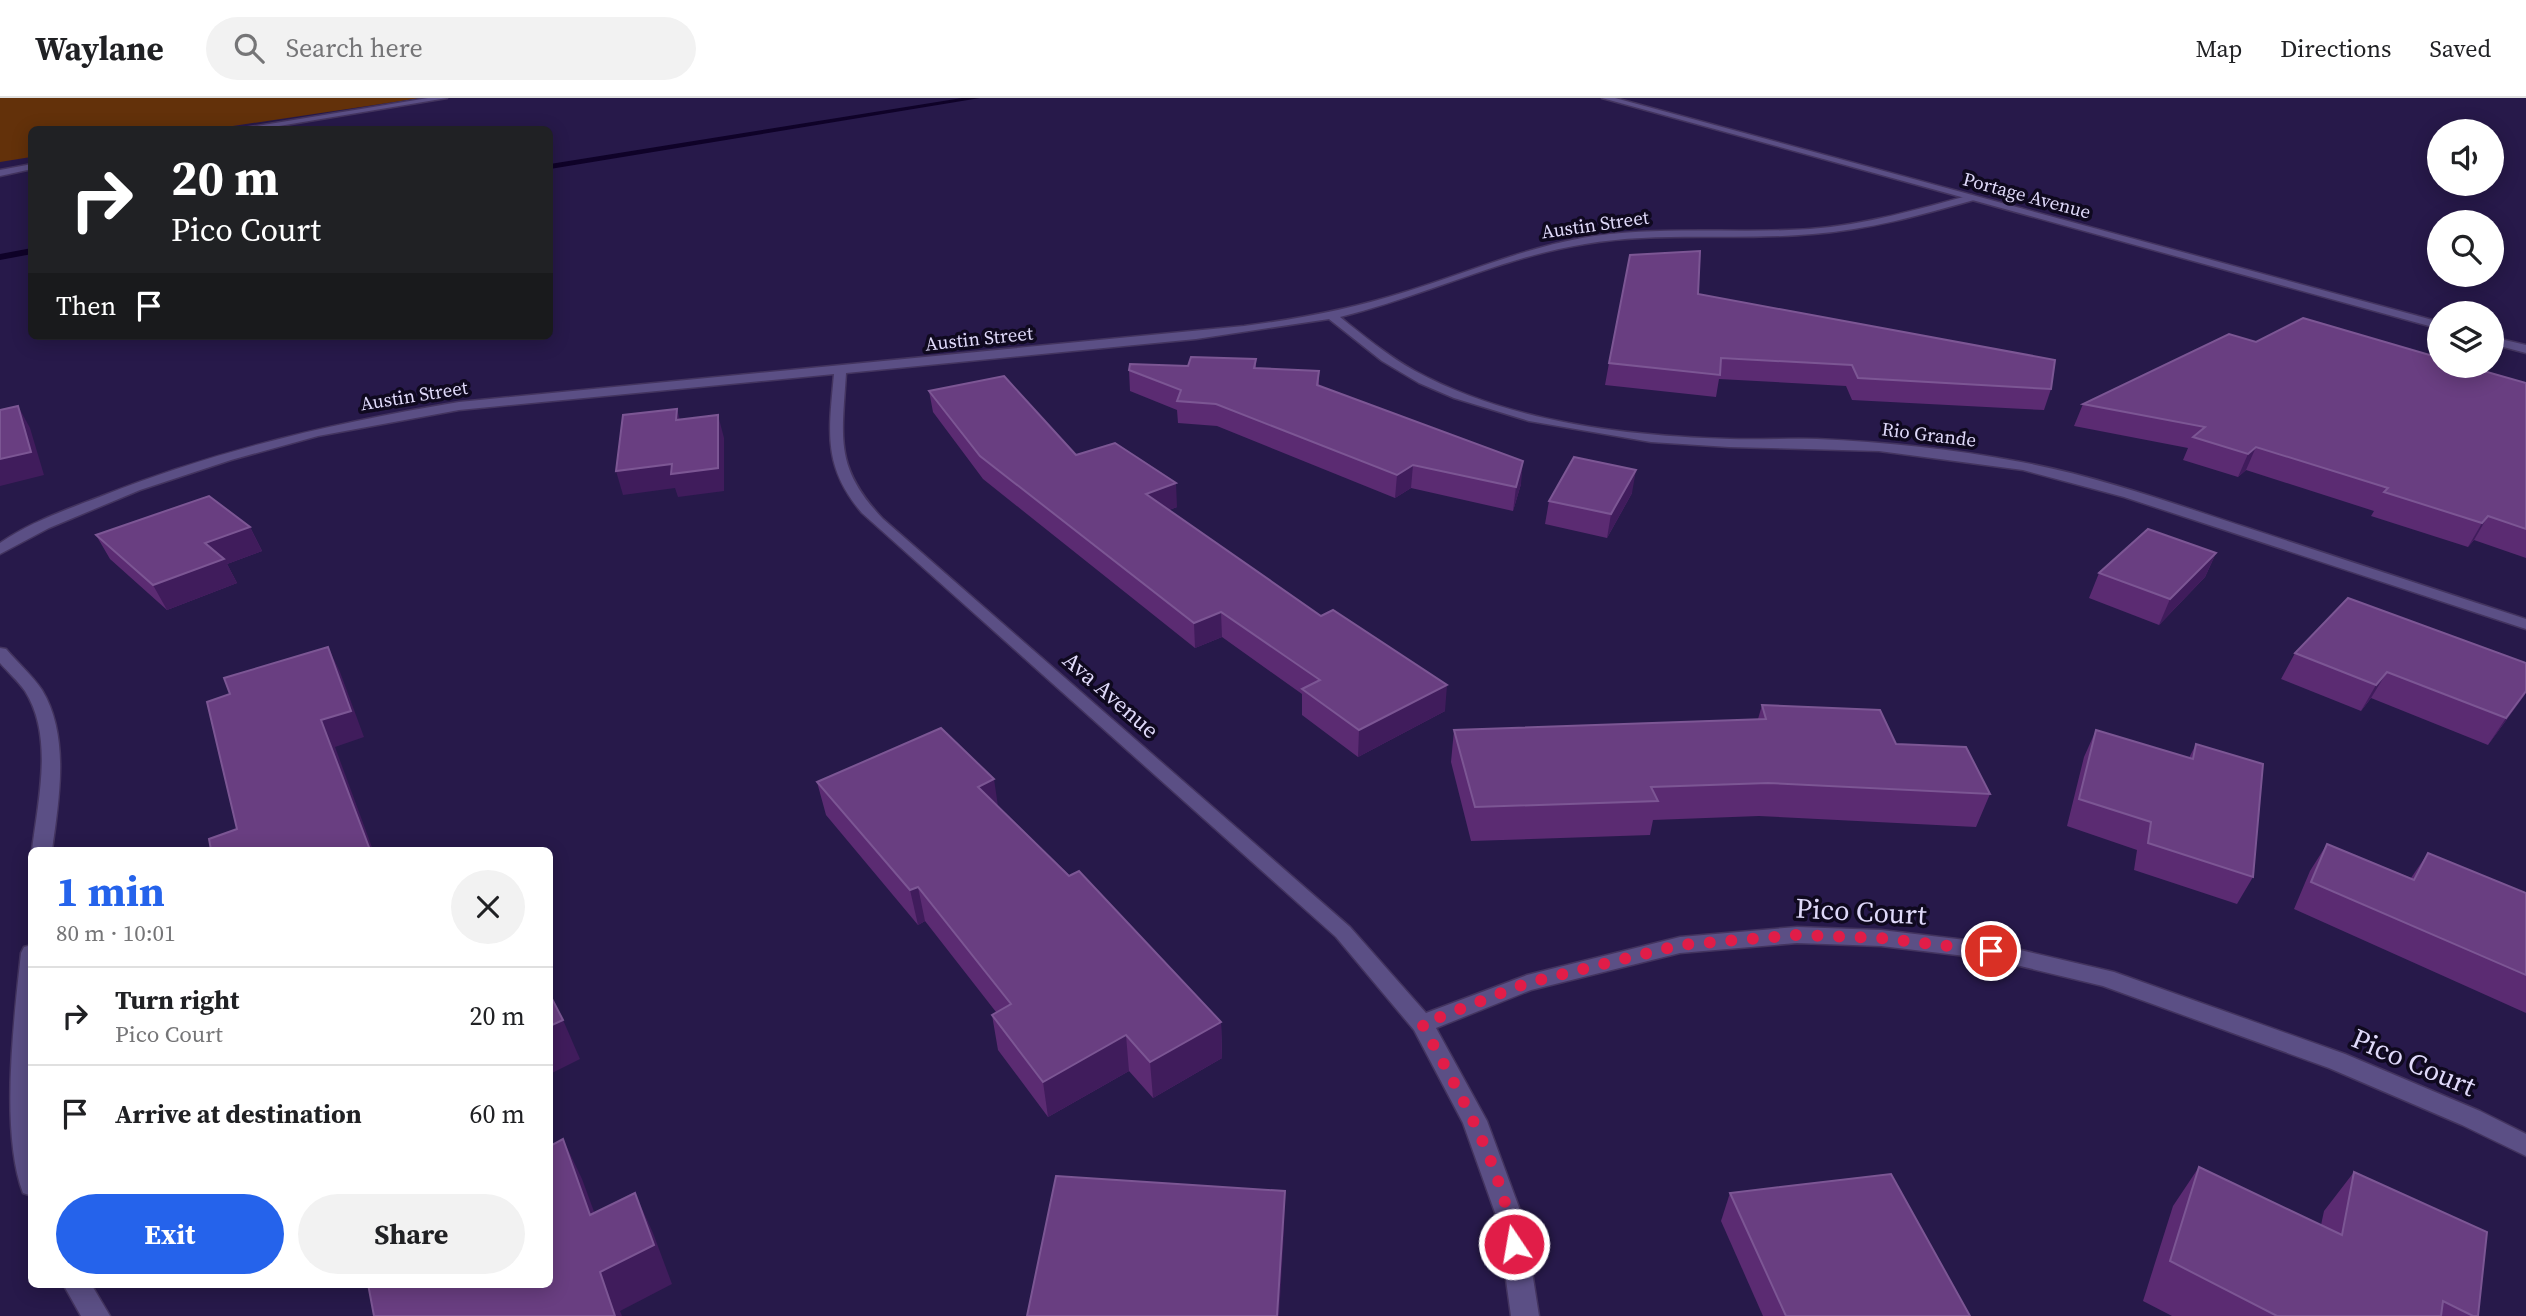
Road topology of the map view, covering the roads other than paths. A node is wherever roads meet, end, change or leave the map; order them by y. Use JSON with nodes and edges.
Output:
{"nodes":[{"id":1,"x":443,"y":98,"type":"edge"},
{"id":2,"x":1606,"y":98,"type":"edge"},
{"id":3,"x":262,"y":126,"type":"edge"},
{"id":4,"x":28,"y":167,"type":"edge"},
{"id":5,"x":0,"y":173,"type":"edge"},
{"id":6,"x":1971,"y":198,"type":"junction"},
{"id":7,"x":1331,"y":315,"type":"junction"},
{"id":8,"x":2427,"y":322,"type":"edge"},
{"id":9,"x":2504,"y":343,"type":"edge"},
{"id":10,"x":2526,"y":349,"type":"edge"},
{"id":11,"x":840,"y":371,"type":"junction"},
{"id":12,"x":0,"y":550,"type":"edge"},
{"id":13,"x":2526,"y":624,"type":"edge"},
{"id":14,"x":0,"y":653,"type":"edge"},
{"id":15,"x":42,"y":847,"type":"edge"},
{"id":16,"x":28,"y":991,"type":"edge"},
{"id":17,"x":1422,"y":1024,"type":"junction"},
{"id":18,"x":2526,"y":1146,"type":"edge"},
{"id":19,"x":28,"y":1171,"type":"edge"},
{"id":20,"x":78,"y":1288,"type":"edge"},
{"id":21,"x":96,"y":1316,"type":"edge"},
{"id":22,"x":1525,"y":1316,"type":"edge"}],
"edges":[{"from":1,"to":3,"type":"street"},
{"from":2,"to":6,"type":"street","name":"Portage Avenue"},
{"from":4,"to":5,"type":"street"},
{"from":6,"to":7,"type":"street","name":"Austin Street"},
{"from":6,"to":8,"type":"street","name":"Portage Avenue"},
{"from":7,"to":11,"type":"street","name":"Austin Street"},
{"from":7,"to":13,"type":"street","name":"Rio Grande"},
{"from":9,"to":10,"type":"street"},
{"from":11,"to":12,"type":"street","name":"Austin Street"},
{"from":11,"to":17,"type":"street","name":"Ava Avenue"},
{"from":14,"to":15,"type":"street"},
{"from":16,"to":19,"type":"street"},
{"from":17,"to":18,"type":"street","name":"Pico Court"},
{"from":17,"to":22,"type":"street","name":"Ava Avenue"},
{"from":20,"to":21,"type":"street"}]}
